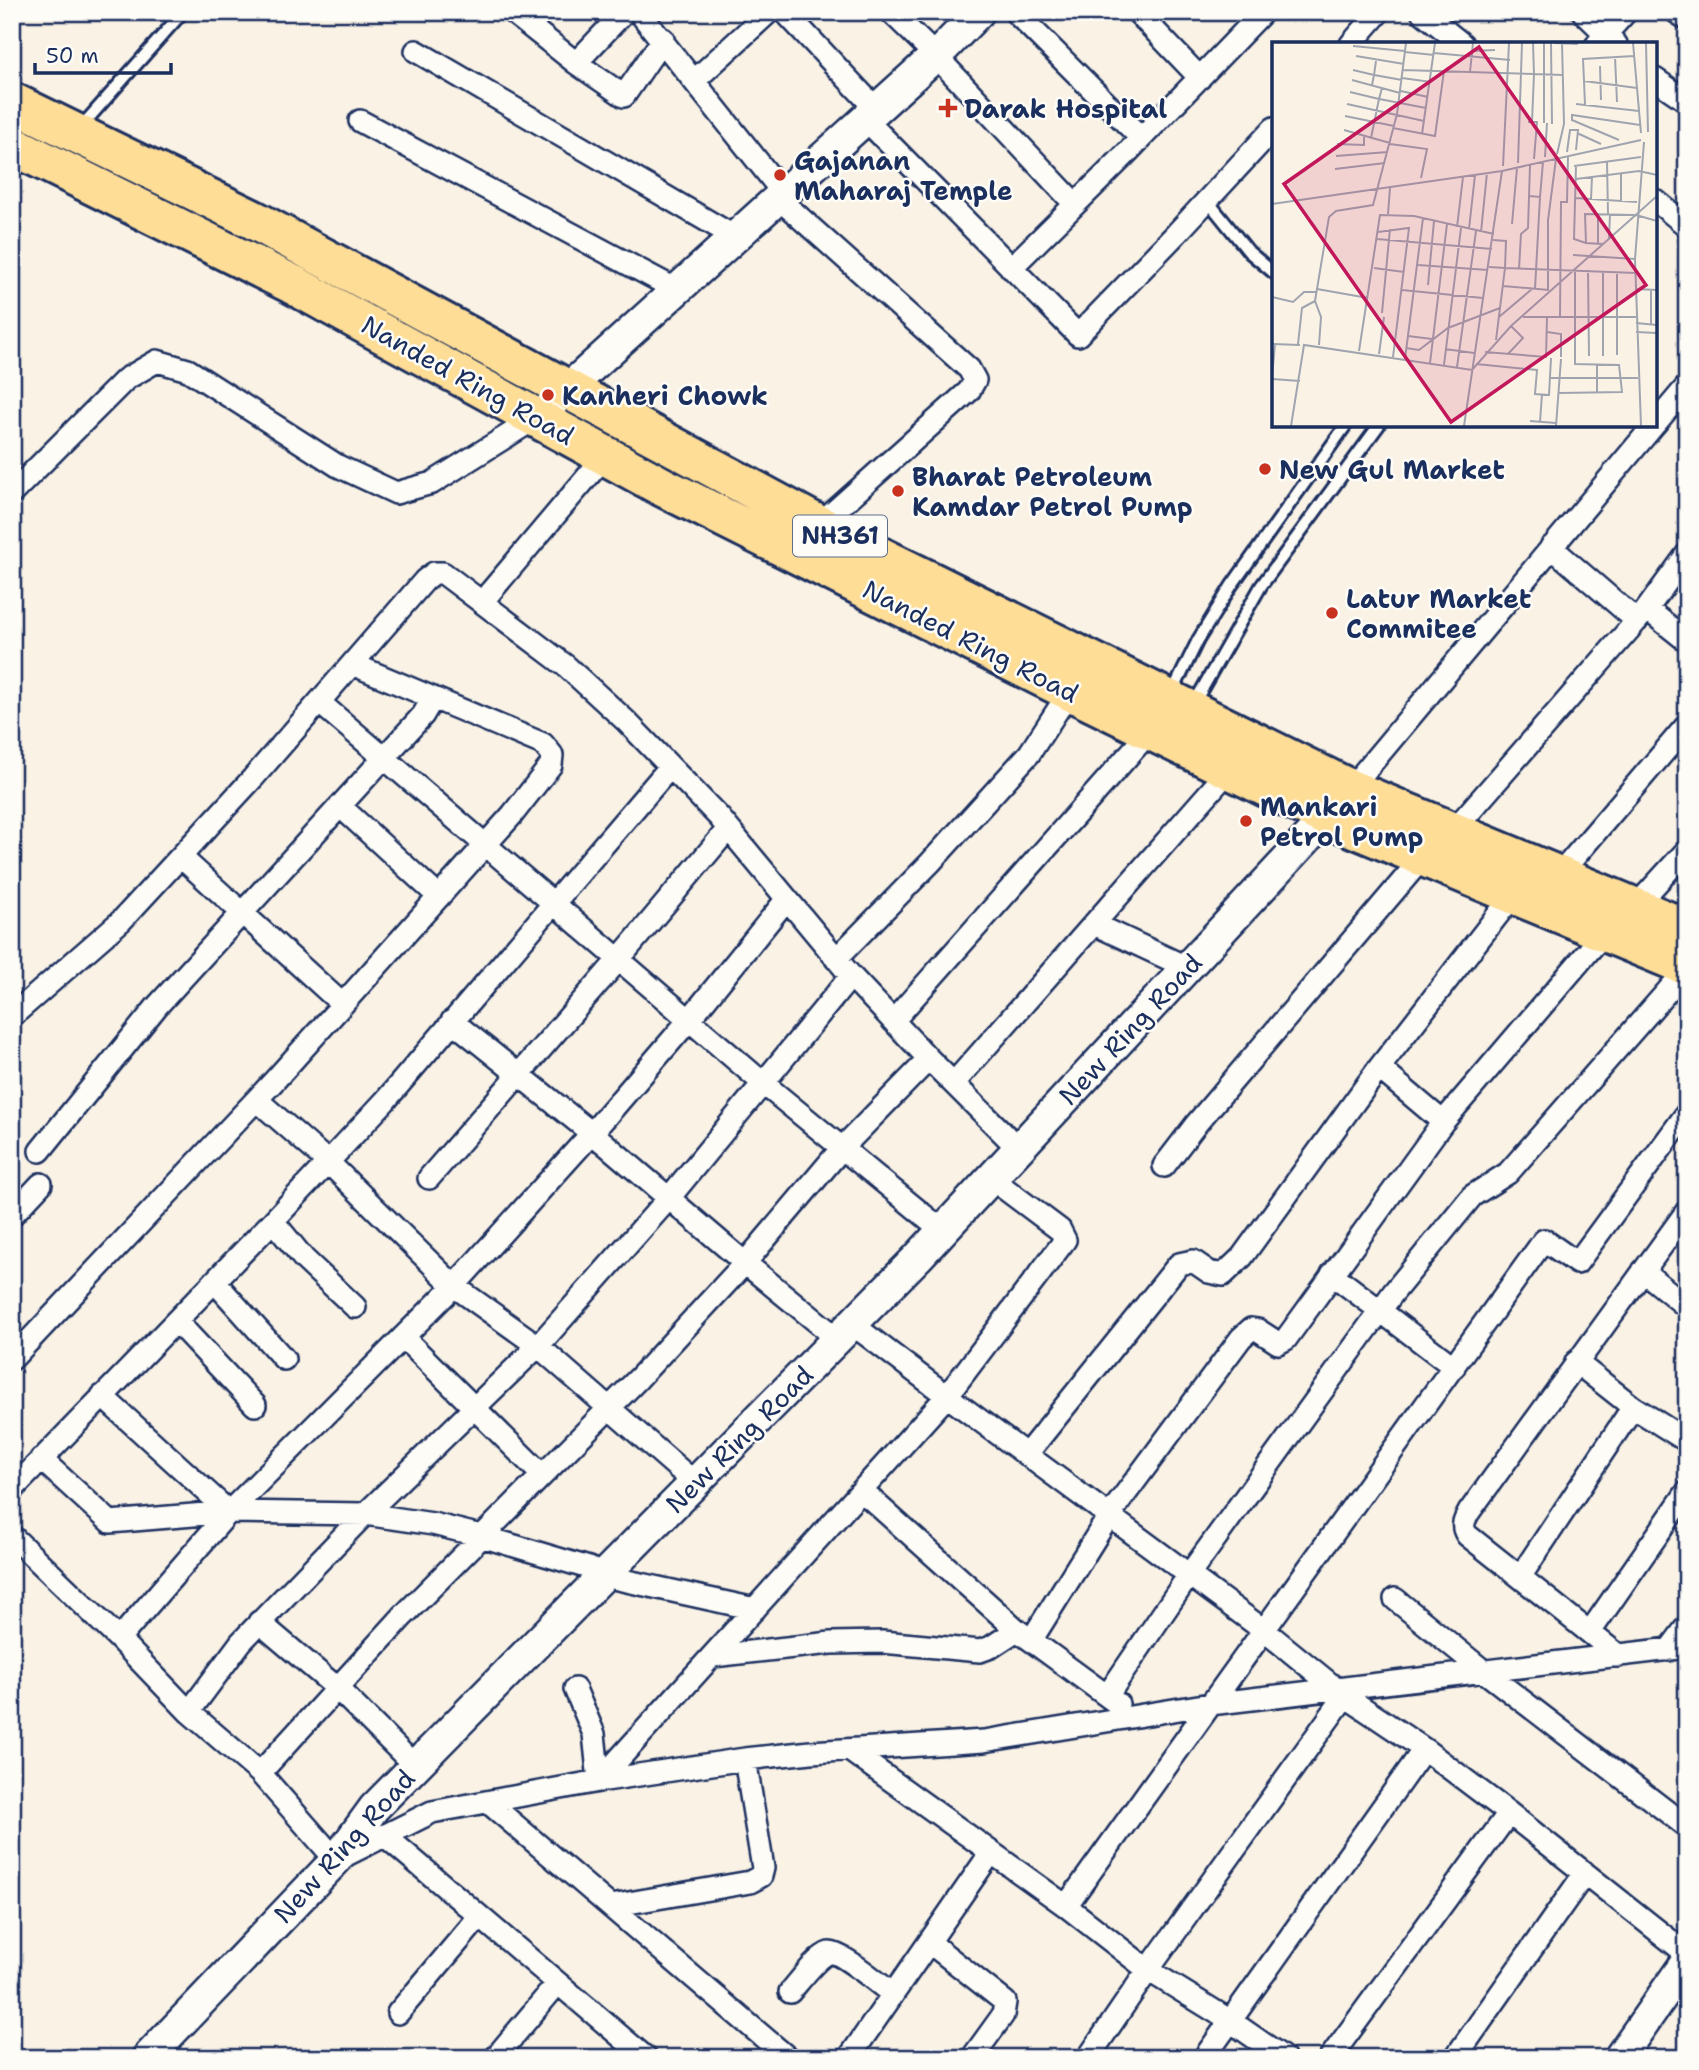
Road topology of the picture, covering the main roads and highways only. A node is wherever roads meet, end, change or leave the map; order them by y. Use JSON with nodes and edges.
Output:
{"nodes":[{"id":1,"x":12,"y":102,"type":"edge"},
{"id":2,"x":12,"y":145,"type":"edge"},
{"id":3,"x":1170,"y":713,"type":"junction"},
{"id":4,"x":1339,"y":803,"type":"junction"},
{"id":5,"x":1687,"y":929,"type":"edge"},
{"id":6,"x":1687,"y":967,"type":"edge"}],
"edges":[{"from":1,"to":3,"type":"highway","number":"NH361"},
{"from":2,"to":3,"type":"highway","name":"Nanded Ring Road","number":"NH361"},
{"from":3,"to":4,"type":"highway","number":"NH361"},
{"from":3,"to":4,"type":"highway","name":"Nanded Ring Road","number":"NH361"},
{"from":4,"to":5,"type":"highway","number":"NH361"},
{"from":4,"to":6,"type":"highway","name":"Nanded Ring Road","number":"NH361"}]}
